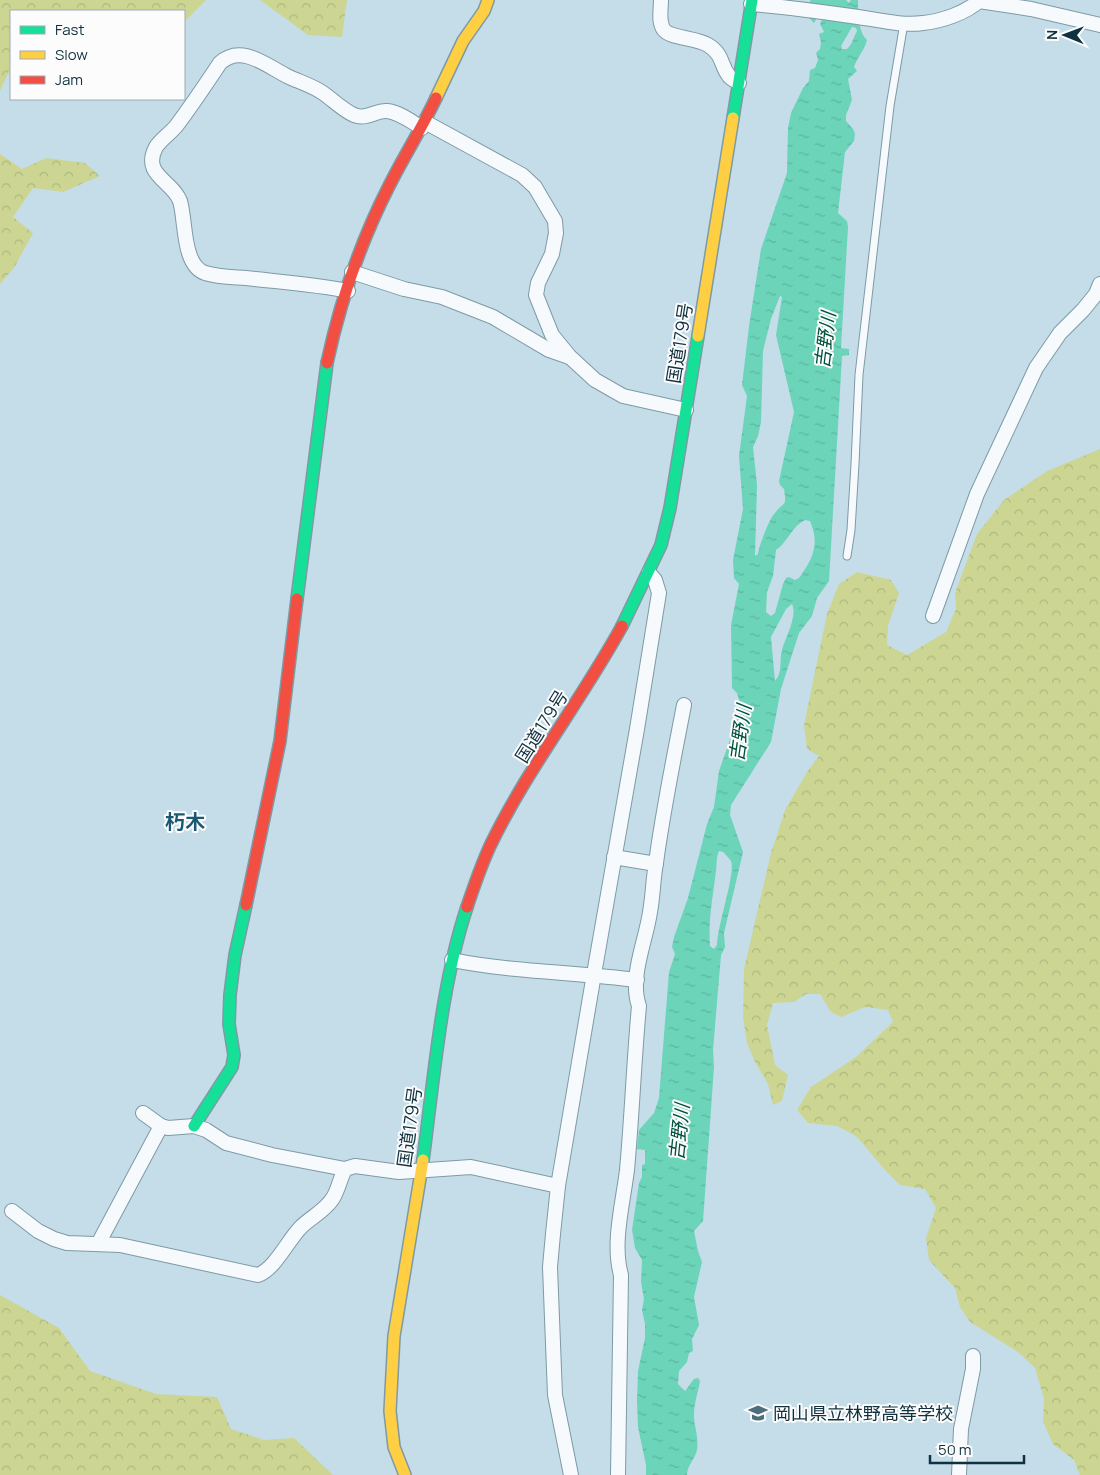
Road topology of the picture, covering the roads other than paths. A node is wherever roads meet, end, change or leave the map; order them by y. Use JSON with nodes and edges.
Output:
{"nodes":[{"id":1,"x":488,"y":0,"type":"edge"},
{"id":2,"x":661,"y":0,"type":"edge"},
{"id":3,"x":979,"y":1,"type":"edge"},
{"id":4,"x":751,"y":2,"type":"edge"},
{"id":5,"x":900,"y":23,"type":"junction"},
{"id":6,"x":1100,"y":25,"type":"edge"},
{"id":7,"x":739,"y":83,"type":"junction"},
{"id":8,"x":423,"y":125,"type":"junction"},
{"id":9,"x":352,"y":272,"type":"junction"},
{"id":10,"x":1100,"y":284,"type":"edge"},
{"id":11,"x":348,"y":291,"type":"junction"},
{"id":12,"x":570,"y":357,"type":"junction"},
{"id":13,"x":686,"y":410,"type":"junction"},
{"id":14,"x":847,"y":556,"type":"dead end"},
{"id":15,"x":648,"y":573,"type":"junction"},
{"id":16,"x":933,"y":616,"type":"dead end"},
{"id":17,"x":684,"y":705,"type":"dead end"},
{"id":18,"x":614,"y":857,"type":"junction"},
{"id":19,"x":656,"y":864,"type":"junction"},
{"id":20,"x":452,"y":960,"type":"junction"},
{"id":21,"x":594,"y":974,"type":"junction"},
{"id":22,"x":637,"y":980,"type":"junction"},
{"id":23,"x":144,"y":1113,"type":"dead end"},
{"id":24,"x":161,"y":1126,"type":"junction"},
{"id":25,"x":194,"y":1126,"type":"junction"},
{"id":26,"x":345,"y":1170,"type":"junction"},
{"id":27,"x":420,"y":1171,"type":"junction"},
{"id":28,"x":558,"y":1186,"type":"junction"},
{"id":29,"x":12,"y":1211,"type":"dead end"},
{"id":30,"x":98,"y":1244,"type":"junction"},
{"id":31,"x":973,"y":1356,"type":"dead end"},
{"id":32,"x":404,"y":1475,"type":"edge"},
{"id":33,"x":571,"y":1475,"type":"edge"},
{"id":34,"x":618,"y":1475,"type":"edge"},
{"id":35,"x":959,"y":1475,"type":"edge"}],
"edges":[{"from":1,"to":8,"type":"main road"},
{"from":2,"to":7,"type":"street"},
{"from":3,"to":5,"type":"street"},
{"from":3,"to":6,"type":"street"},
{"from":4,"to":5,"type":"street"},
{"from":4,"to":7,"type":"main road","name":"国道179号"},
{"from":5,"to":14,"type":"lane"},
{"from":7,"to":13,"type":"main road","name":"国道179号"},
{"from":8,"to":9,"type":"main road"},
{"from":8,"to":11,"type":"street"},
{"from":8,"to":12,"type":"street"},
{"from":9,"to":11,"type":"main road"},
{"from":9,"to":12,"type":"street"},
{"from":10,"to":16,"type":"street"},
{"from":11,"to":25,"type":"main road"},
{"from":12,"to":13,"type":"street"},
{"from":13,"to":15,"type":"main road","name":"国道179号"},
{"from":15,"to":18,"type":"street"},
{"from":15,"to":20,"type":"main road","name":"国道179号"},
{"from":17,"to":19,"type":"street"},
{"from":18,"to":19,"type":"street"},
{"from":18,"to":21,"type":"street"},
{"from":19,"to":22,"type":"street"},
{"from":20,"to":21,"type":"street"},
{"from":20,"to":27,"type":"main road","name":"国道179号"},
{"from":21,"to":22,"type":"street"},
{"from":21,"to":28,"type":"street"},
{"from":22,"to":34,"type":"street"},
{"from":23,"to":24,"type":"street"},
{"from":24,"to":25,"type":"street"},
{"from":24,"to":30,"type":"street"},
{"from":25,"to":26,"type":"street"},
{"from":26,"to":27,"type":"street"},
{"from":26,"to":30,"type":"street"},
{"from":27,"to":28,"type":"street"},
{"from":27,"to":32,"type":"main road","name":"国道179号"},
{"from":28,"to":33,"type":"street"},
{"from":29,"to":30,"type":"street"},
{"from":31,"to":35,"type":"street"}]}
